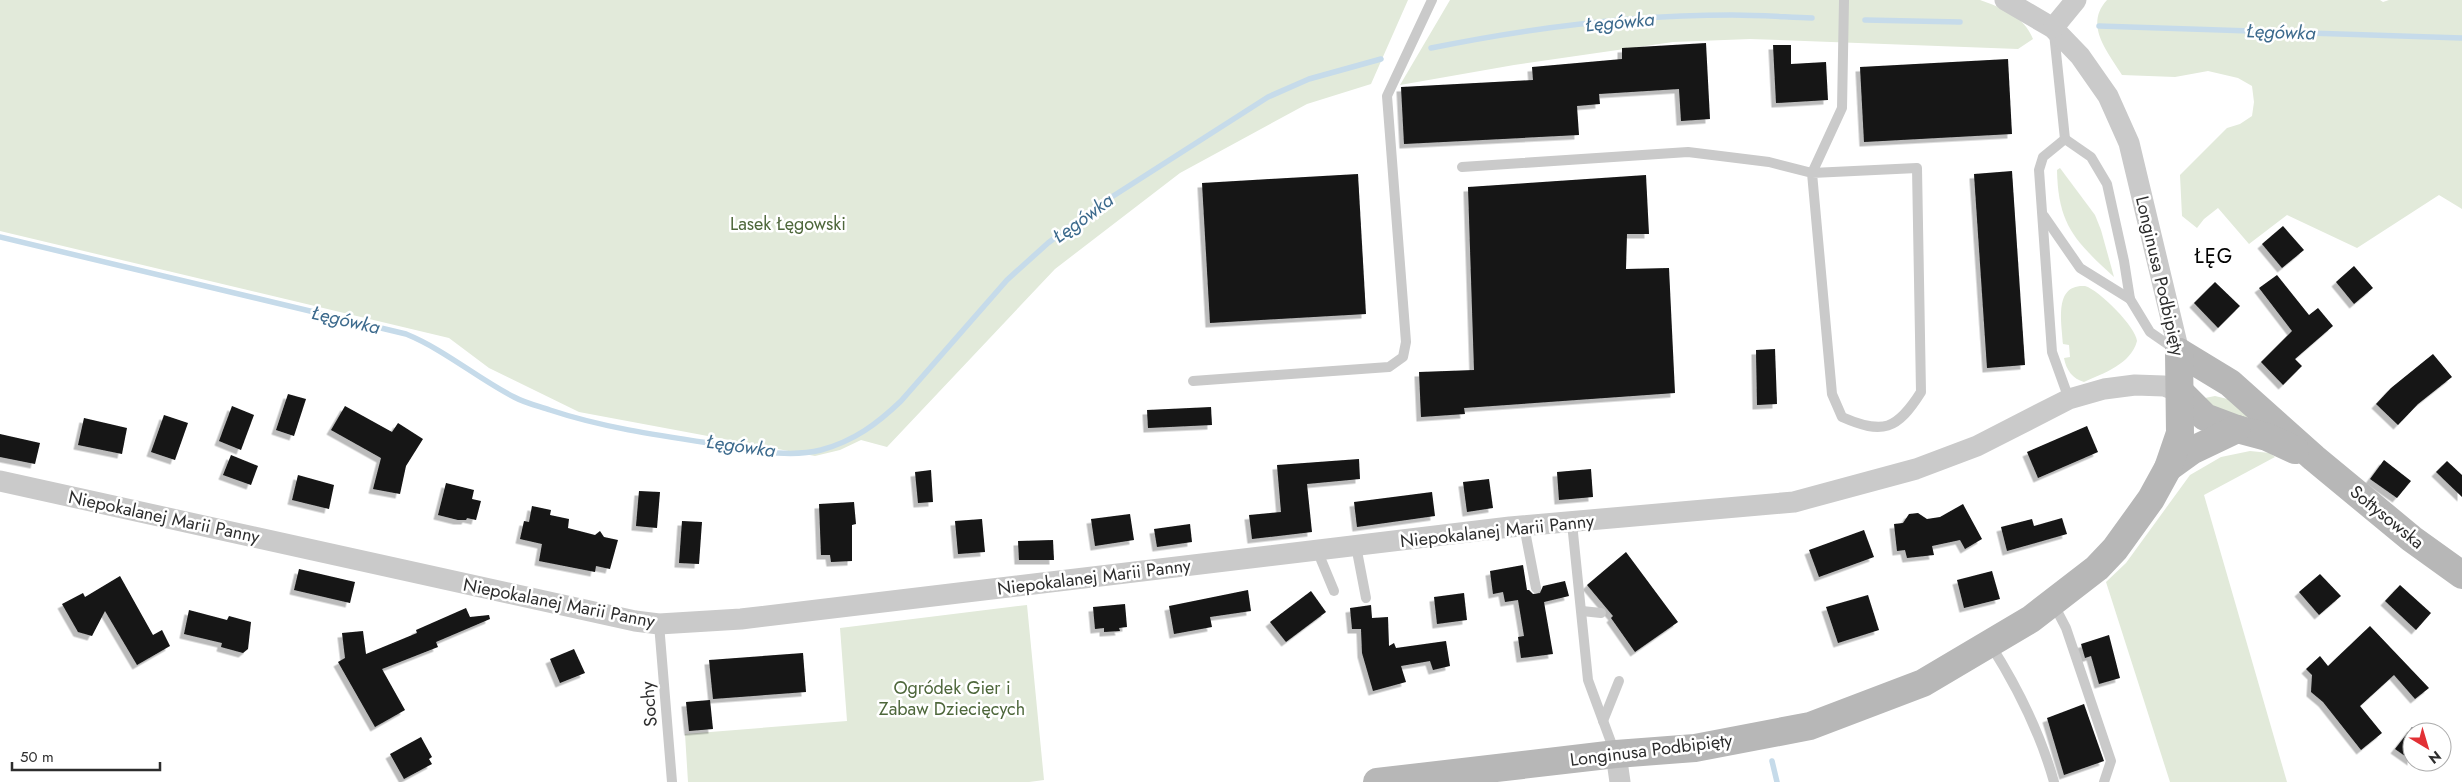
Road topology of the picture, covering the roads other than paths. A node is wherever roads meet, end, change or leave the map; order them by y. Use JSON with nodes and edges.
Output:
{"nodes":[{"id":1,"x":1432,"y":0,"type":"edge"},
{"id":2,"x":1844,"y":0,"type":"edge"},
{"id":3,"x":2004,"y":0,"type":"edge"},
{"id":4,"x":2076,"y":0,"type":"edge"},
{"id":5,"x":2053,"y":28,"type":"junction"},
{"id":6,"x":2065,"y":139,"type":"junction"},
{"id":7,"x":1462,"y":167,"type":"dead end"},
{"id":8,"x":1812,"y":173,"type":"junction"},
{"id":9,"x":2043,"y":215,"type":"junction"},
{"id":10,"x":2130,"y":299,"type":"junction"},
{"id":11,"x":2179,"y":352,"type":"junction"},
{"id":12,"x":1193,"y":381,"type":"dead end"},
{"id":13,"x":2180,"y":392,"type":"junction"},
{"id":14,"x":2069,"y":400,"type":"junction"},
{"id":15,"x":2237,"y":429,"type":"junction"},
{"id":16,"x":2314,"y":458,"type":"junction"},
{"id":17,"x":2168,"y":468,"type":"junction"},
{"id":18,"x":0,"y":481,"type":"edge"},
{"id":19,"x":1572,"y":523,"type":"junction"},
{"id":20,"x":1524,"y":526,"type":"junction"},
{"id":21,"x":1356,"y":546,"type":"junction"},
{"id":22,"x":1317,"y":550,"type":"junction"},
{"id":23,"x":2462,"y":575,"type":"edge"},
{"id":24,"x":1536,"y":588,"type":"dead end"},
{"id":25,"x":1334,"y":591,"type":"dead end"},
{"id":26,"x":1366,"y":598,"type":"dead end"},
{"id":27,"x":2052,"y":602,"type":"junction"},
{"id":28,"x":1582,"y":611,"type":"junction"},
{"id":29,"x":1600,"y":613,"type":"dead end"},
{"id":30,"x":659,"y":624,"type":"junction"},
{"id":31,"x":1989,"y":644,"type":"junction"},
{"id":32,"x":1619,"y":681,"type":"dead end"},
{"id":33,"x":1603,"y":721,"type":"junction"},
{"id":34,"x":1616,"y":754,"type":"junction"},
{"id":35,"x":1432,"y":779,"type":"edge"},
{"id":36,"x":672,"y":782,"type":"edge"},
{"id":37,"x":1377,"y":782,"type":"edge"},
{"id":38,"x":1620,"y":782,"type":"edge"},
{"id":39,"x":2054,"y":782,"type":"edge"},
{"id":40,"x":2104,"y":782,"type":"edge"}],
"edges":[{"from":1,"to":12,"type":"lane"},
{"from":2,"to":8,"type":"lane"},
{"from":3,"to":5,"type":"street","name":"Longinusa Podbipięty"},
{"from":4,"to":5,"type":"street"},
{"from":5,"to":6,"type":"lane"},
{"from":5,"to":11,"type":"street","name":"Longinusa Podbipięty"},
{"from":6,"to":9,"type":"lane"},
{"from":6,"to":10,"type":"lane"},
{"from":7,"to":8,"type":"lane"},
{"from":8,"to":8,"type":"lane"},
{"from":9,"to":10,"type":"lane"},
{"from":9,"to":14,"type":"lane"},
{"from":10,"to":11,"type":"lane"},
{"from":11,"to":13,"type":"street","name":"Longinusa Podbipięty"},
{"from":11,"to":16,"type":"street","name":"Sołtysowska"},
{"from":13,"to":14,"type":"street","name":"Niepokalanej Marii Panny"},
{"from":13,"to":15,"type":"street","name":"Sołtysowska"},
{"from":13,"to":17,"type":"street","name":"Longinusa Podbipięty"},
{"from":14,"to":19,"type":"street","name":"Niepokalanej Marii Panny"},
{"from":15,"to":16,"type":"street","name":"Sołtysowska"},
{"from":15,"to":17,"type":"street"},
{"from":16,"to":23,"type":"street","name":"Sołtysowska"},
{"from":17,"to":27,"type":"street","name":"Longinusa Podbipięty"},
{"from":18,"to":30,"type":"street","name":"Niepokalanej Marii Panny"},
{"from":19,"to":20,"type":"street","name":"Niepokalanej Marii Panny"},
{"from":19,"to":28,"type":"lane"},
{"from":20,"to":21,"type":"street","name":"Niepokalanej Marii Panny"},
{"from":20,"to":24,"type":"lane"},
{"from":21,"to":22,"type":"street","name":"Niepokalanej Marii Panny"},
{"from":21,"to":26,"type":"lane"},
{"from":22,"to":25,"type":"lane"},
{"from":22,"to":30,"type":"street","name":"Niepokalanej Marii Panny"},
{"from":27,"to":31,"type":"street","name":"Longinusa Podbipięty"},
{"from":27,"to":40,"type":"lane"},
{"from":28,"to":29,"type":"lane"},
{"from":28,"to":33,"type":"lane"},
{"from":30,"to":36,"type":"lane","name":"Sochy"},
{"from":31,"to":34,"type":"street","name":"Longinusa Podbipięty"},
{"from":31,"to":39,"type":"lane"},
{"from":32,"to":33,"type":"lane"},
{"from":33,"to":34,"type":"lane"},
{"from":34,"to":35,"type":"street","name":"Longinusa Podbipięty"},
{"from":34,"to":38,"type":"street"},
{"from":35,"to":37,"type":"street","name":"Longinusa Podbipięty"}]}
